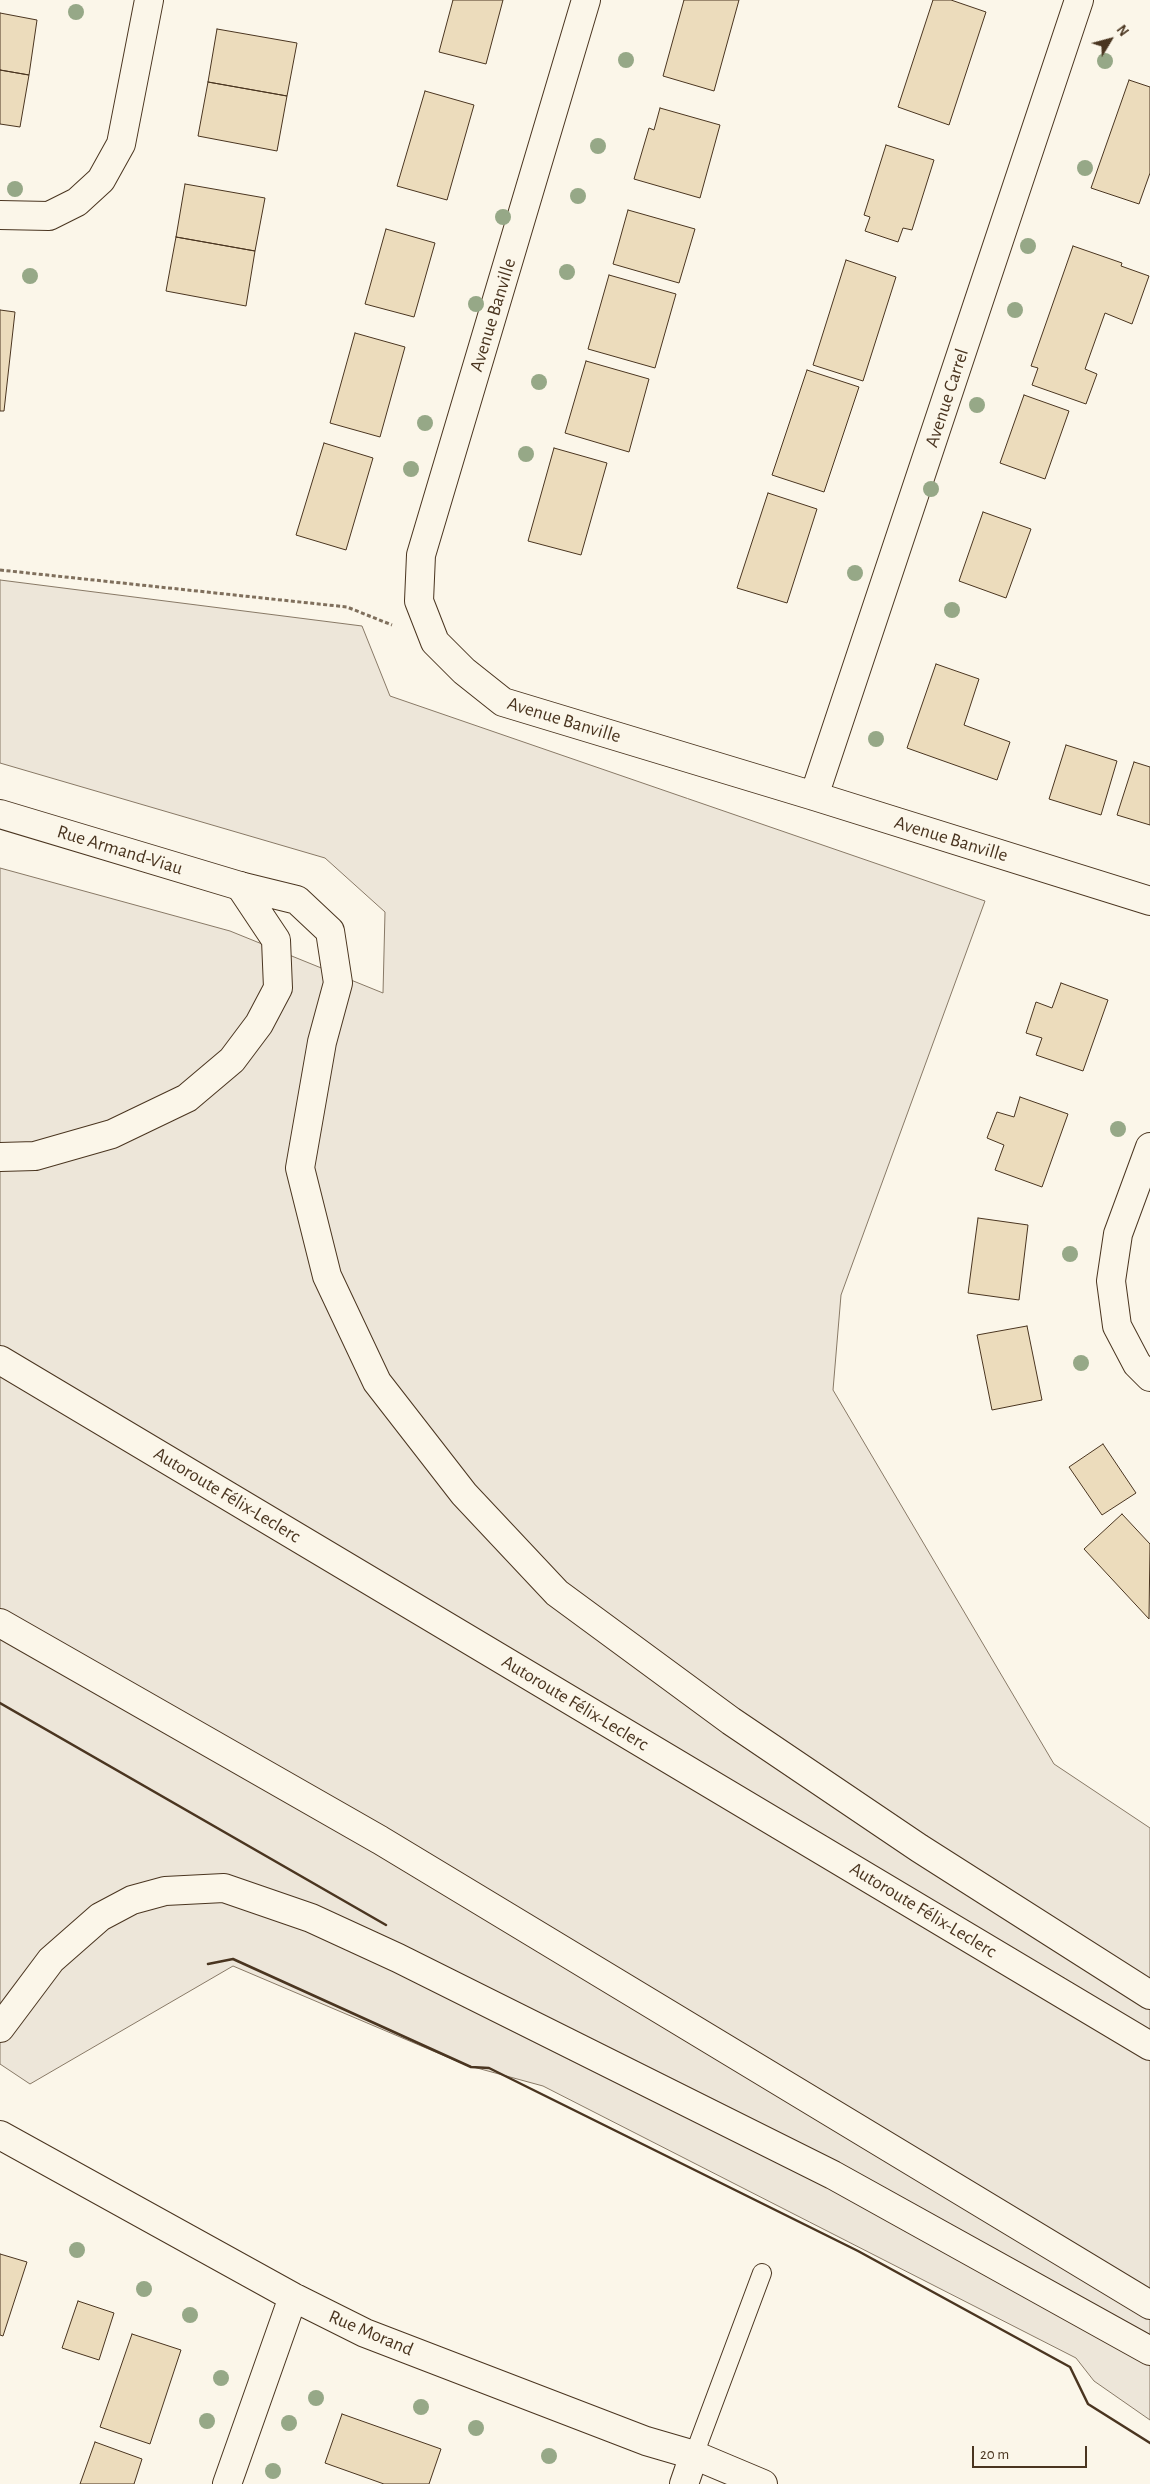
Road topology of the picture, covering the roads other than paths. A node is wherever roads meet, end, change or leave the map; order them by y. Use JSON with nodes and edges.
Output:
{"nodes":[{"id":1,"x":149,"y":0,"type":"edge"},
{"id":2,"x":586,"y":0,"type":"edge"},
{"id":3,"x":1079,"y":0,"type":"edge"},
{"id":4,"x":0,"y":215,"type":"edge"},
{"id":5,"x":814,"y":796,"type":"junction"},
{"id":6,"x":0,"y":814,"type":"edge"},
{"id":7,"x":240,"y":886,"type":"junction"},
{"id":8,"x":1150,"y":901,"type":"edge"},
{"id":9,"x":1150,"y":1147,"type":"edge"},
{"id":10,"x":0,"y":1157,"type":"edge"},
{"id":11,"x":0,"y":1360,"type":"edge"},
{"id":12,"x":1150,"y":1376,"type":"edge"},
{"id":13,"x":0,"y":1623,"type":"edge"},
{"id":14,"x":1150,"y":1996,"type":"edge"},
{"id":15,"x":0,"y":2028,"type":"edge"},
{"id":16,"x":1150,"y":2046,"type":"edge"},
{"id":17,"x":0,"y":2135,"type":"edge"},
{"id":18,"x":762,"y":2273,"type":"dead end"},
{"id":19,"x":293,"y":2297,"type":"junction"},
{"id":20,"x":1150,"y":2305,"type":"edge"},
{"id":21,"x":1150,"y":2352,"type":"edge"},
{"id":22,"x":694,"y":2455,"type":"junction"},
{"id":23,"x":227,"y":2484,"type":"edge"},
{"id":24,"x":684,"y":2484,"type":"edge"},
{"id":25,"x":763,"y":2484,"type":"edge"}],
"edges":[{"from":1,"to":4,"type":"main road"},
{"from":2,"to":5,"type":"main road","name":"Avenue Banville"},
{"from":3,"to":5,"type":"main road","name":"Avenue Carrel"},
{"from":5,"to":8,"type":"main road","name":"Avenue Banville"},
{"from":6,"to":7,"type":"main road","name":"Rue Armand-Viau"},
{"from":7,"to":10,"type":"main road"},
{"from":7,"to":14,"type":"main road","name":"Rue Armand-Viau"},
{"from":9,"to":12,"type":"main road"},
{"from":11,"to":16,"type":"main road","name":"Autoroute Félix-Leclerc"},
{"from":13,"to":20,"type":"main road"},
{"from":15,"to":21,"type":"main road"},
{"from":17,"to":19,"type":"main road","name":"Rue Morand"},
{"from":18,"to":22,"type":"lane"},
{"from":19,"to":22,"type":"main road","name":"Rue Morand"},
{"from":19,"to":23,"type":"main road"},
{"from":22,"to":24,"type":"main road"},
{"from":22,"to":25,"type":"main road","name":"Rue Morand"}]}
